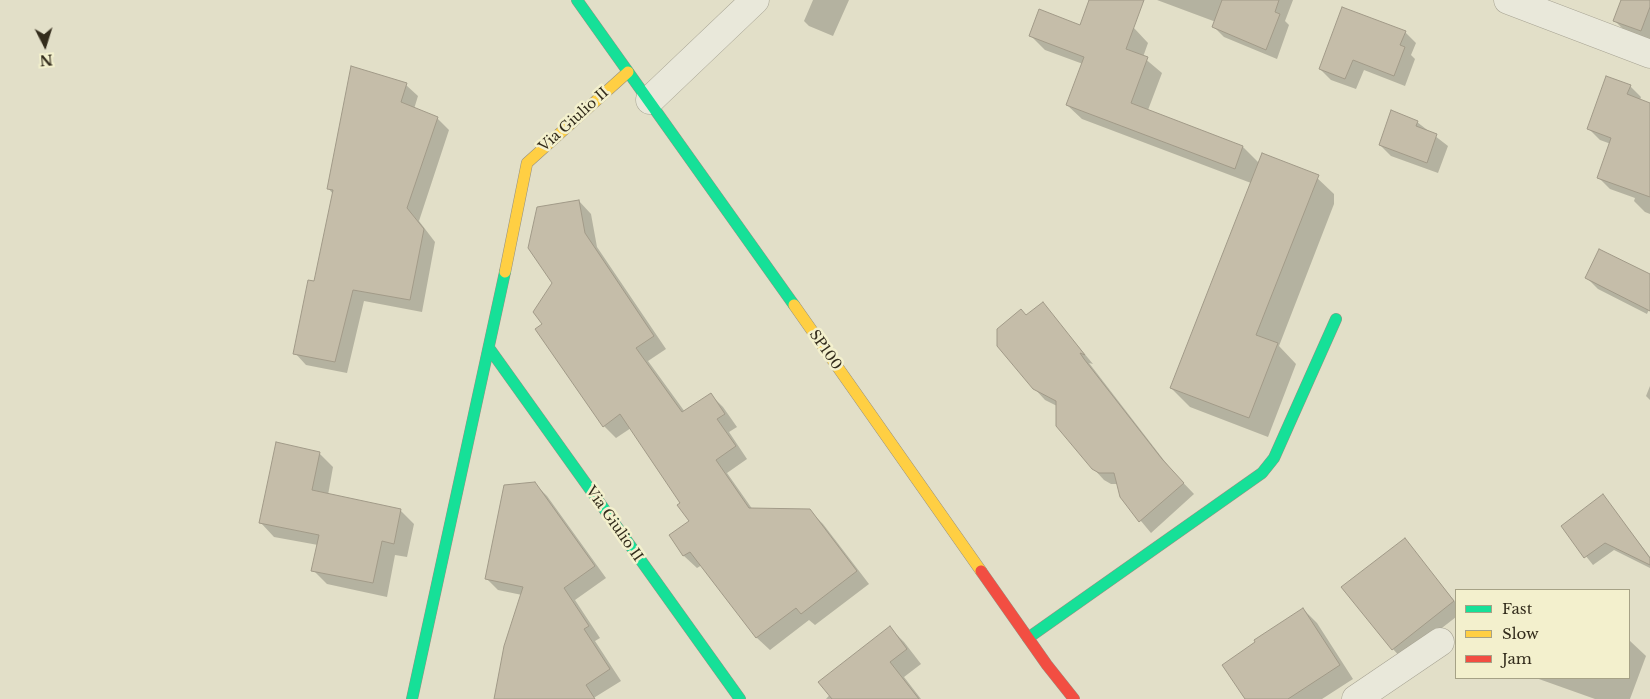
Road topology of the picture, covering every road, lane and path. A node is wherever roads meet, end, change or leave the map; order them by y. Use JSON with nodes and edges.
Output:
{"nodes":[{"id":1,"x":577,"y":0,"type":"edge"},
{"id":2,"x":756,"y":0,"type":"edge"},
{"id":3,"x":1508,"y":0,"type":"edge"},
{"id":4,"x":1650,"y":54,"type":"edge"},
{"id":5,"x":628,"y":72,"type":"junction"},
{"id":6,"x":650,"y":100,"type":"junction"},
{"id":7,"x":1336,"y":319,"type":"dead end"},
{"id":8,"x":489,"y":348,"type":"junction"},
{"id":9,"x":1028,"y":638,"type":"junction"},
{"id":10,"x":1440,"y":642,"type":"dead end"},
{"id":11,"x":412,"y":699,"type":"edge"},
{"id":12,"x":740,"y":699,"type":"edge"},
{"id":13,"x":1074,"y":699,"type":"edge"},
{"id":14,"x":1356,"y":699,"type":"edge"}],
"edges":[{"from":1,"to":5,"type":"street","name":"SP100","number":"SP100"},
{"from":2,"to":6,"type":"street"},
{"from":3,"to":4,"type":"street"},
{"from":5,"to":6,"type":"street","name":"SP100","number":"SP100"},
{"from":5,"to":8,"type":"street","name":"Via Giulio II"},
{"from":6,"to":9,"type":"street","name":"SP100","number":"SP100"},
{"from":7,"to":9,"type":"street"},
{"from":8,"to":11,"type":"street","name":"Via Giulio II"},
{"from":8,"to":12,"type":"street","name":"Via Giulio II"},
{"from":9,"to":13,"type":"street","name":"SP100","number":"SP100"},
{"from":10,"to":14,"type":"street"}]}
